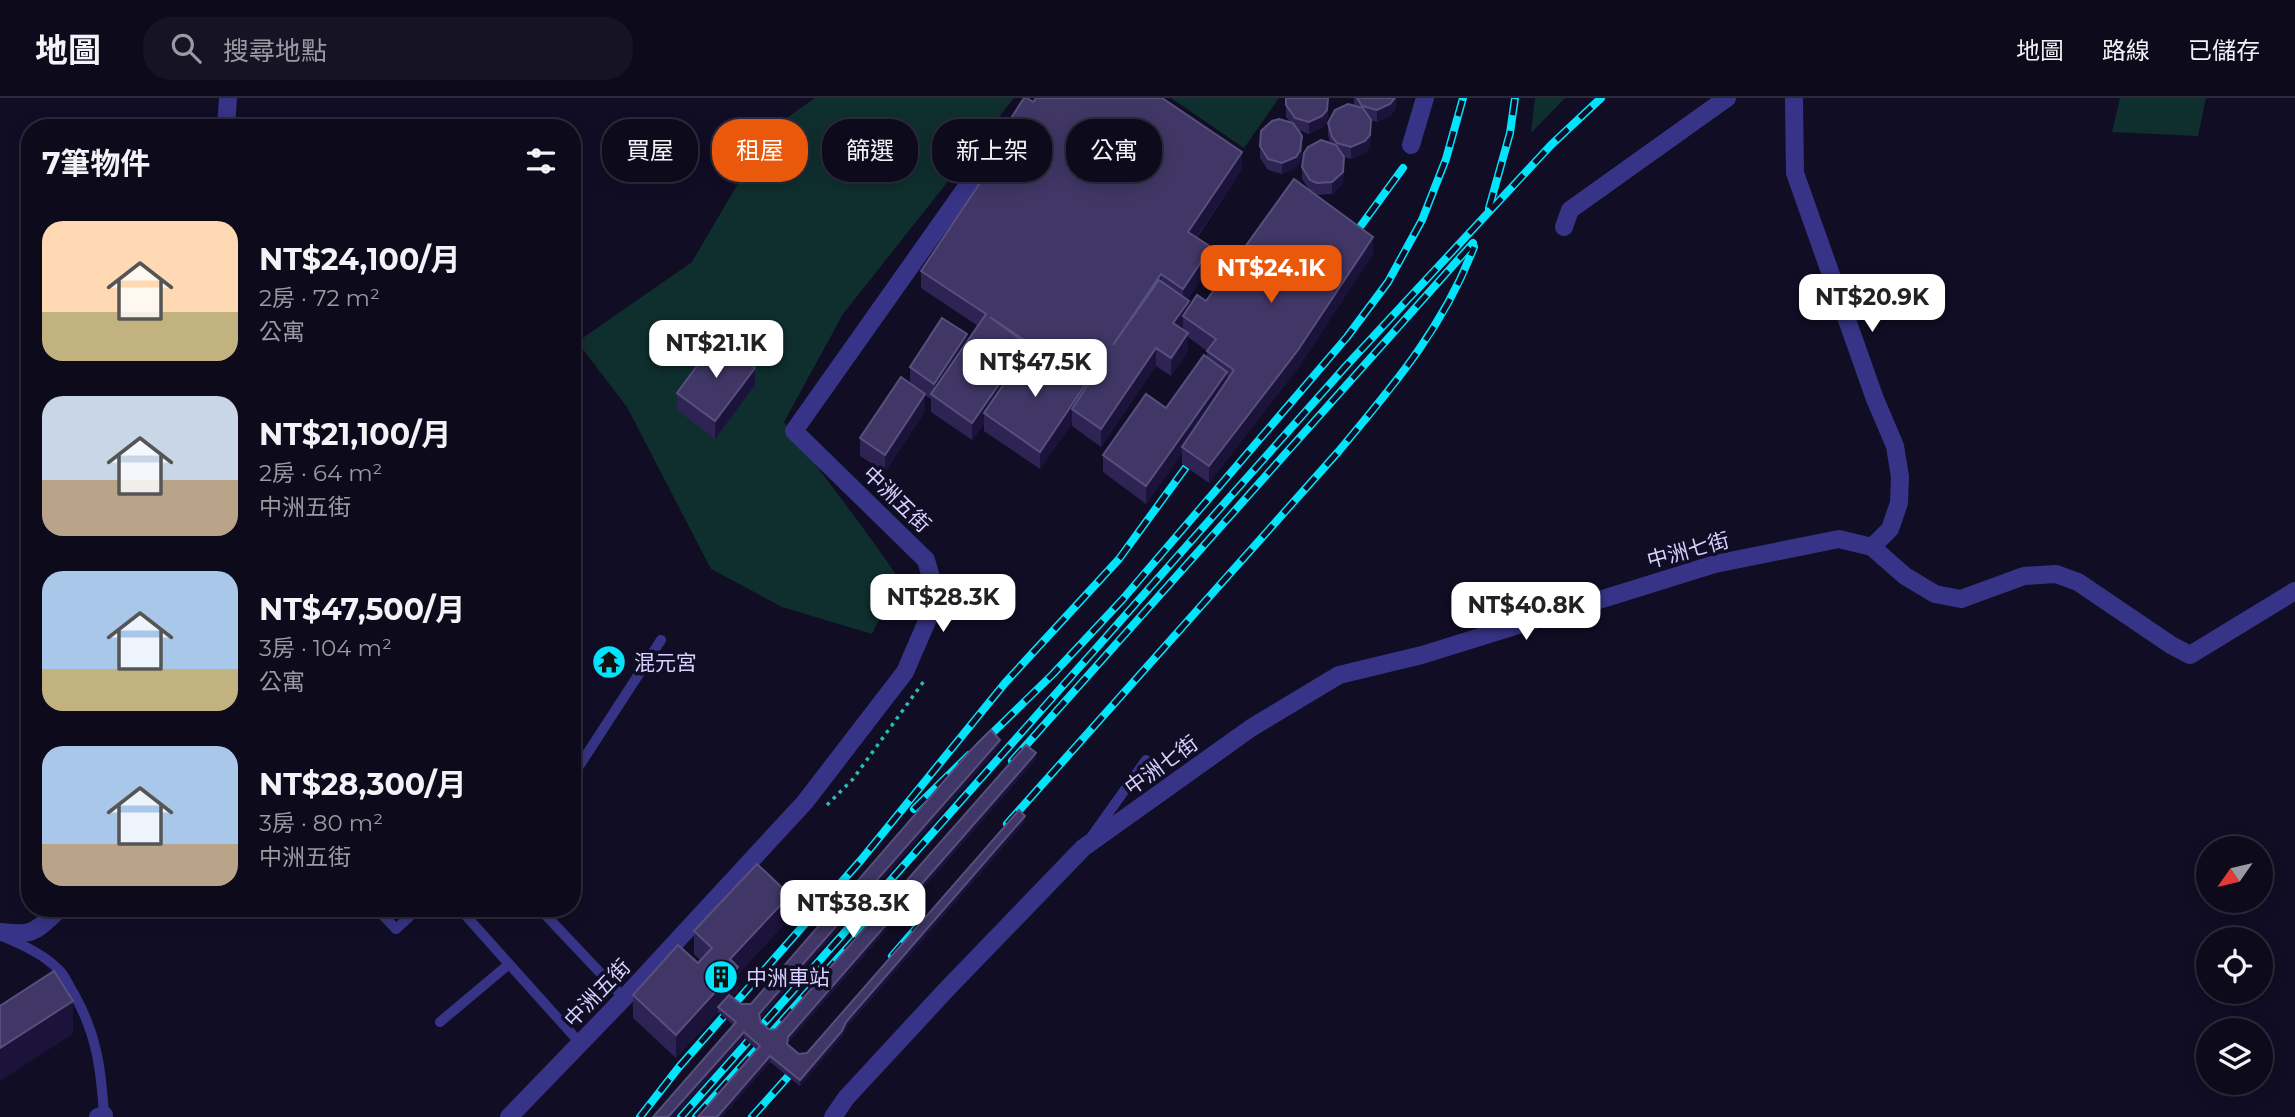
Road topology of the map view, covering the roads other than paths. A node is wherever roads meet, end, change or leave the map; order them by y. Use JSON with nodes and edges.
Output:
{"nodes":[{"id":1,"x":228,"y":98,"type":"edge"},
{"id":2,"x":1425,"y":98,"type":"edge"},
{"id":3,"x":1727,"y":98,"type":"edge"},
{"id":4,"x":1794,"y":98,"type":"edge"},
{"id":5,"x":227,"y":119,"type":"edge"},
{"id":6,"x":1411,"y":145,"type":"dead end"},
{"id":7,"x":970,"y":182,"type":"edge"},
{"id":8,"x":1564,"y":227,"type":"dead end"},
{"id":9,"x":1872,"y":547,"type":"junction"},
{"id":10,"x":2295,"y":591,"type":"edge"},
{"id":11,"x":660,"y":640,"type":"dead end"},
{"id":12,"x":1146,"y":760,"type":"dead end"},
{"id":13,"x":581,"y":763,"type":"edge"},
{"id":14,"x":1083,"y":848,"type":"junction"},
{"id":15,"x":51,"y":917,"type":"edge"},
{"id":16,"x":385,"y":917,"type":"edge"},
{"id":17,"x":409,"y":917,"type":"edge"},
{"id":18,"x":466,"y":917,"type":"edge"},
{"id":19,"x":548,"y":917,"type":"edge"},
{"id":20,"x":0,"y":934,"type":"edge"},
{"id":21,"x":509,"y":964,"type":"junction"},
{"id":22,"x":624,"y":998,"type":"junction"},
{"id":23,"x":440,"y":1022,"type":"dead end"},
{"id":24,"x":580,"y":1042,"type":"junction"},
{"id":25,"x":102,"y":1116,"type":"edge"},
{"id":26,"x":509,"y":1117,"type":"edge"},
{"id":27,"x":833,"y":1117,"type":"edge"}],
"edges":[{"from":1,"to":5,"type":"street"},
{"from":2,"to":6,"type":"street"},
{"from":3,"to":8,"type":"street"},
{"from":4,"to":9,"type":"street"},
{"from":7,"to":22,"type":"street","name":"中洲五街"},
{"from":9,"to":10,"type":"street","name":"中洲七街"},
{"from":9,"to":14,"type":"street","name":"中洲七街"},
{"from":11,"to":13,"type":"lane"},
{"from":12,"to":14,"type":"lane"},
{"from":14,"to":27,"type":"street","name":"中洲七街"},
{"from":15,"to":20,"type":"street"},
{"from":16,"to":17,"type":"lane"},
{"from":18,"to":21,"type":"lane"},
{"from":19,"to":22,"type":"lane"},
{"from":20,"to":25,"type":"lane"},
{"from":21,"to":23,"type":"lane"},
{"from":21,"to":24,"type":"lane"},
{"from":22,"to":24,"type":"street","name":"中洲五街"},
{"from":24,"to":26,"type":"street","name":"中洲五街"}]}
